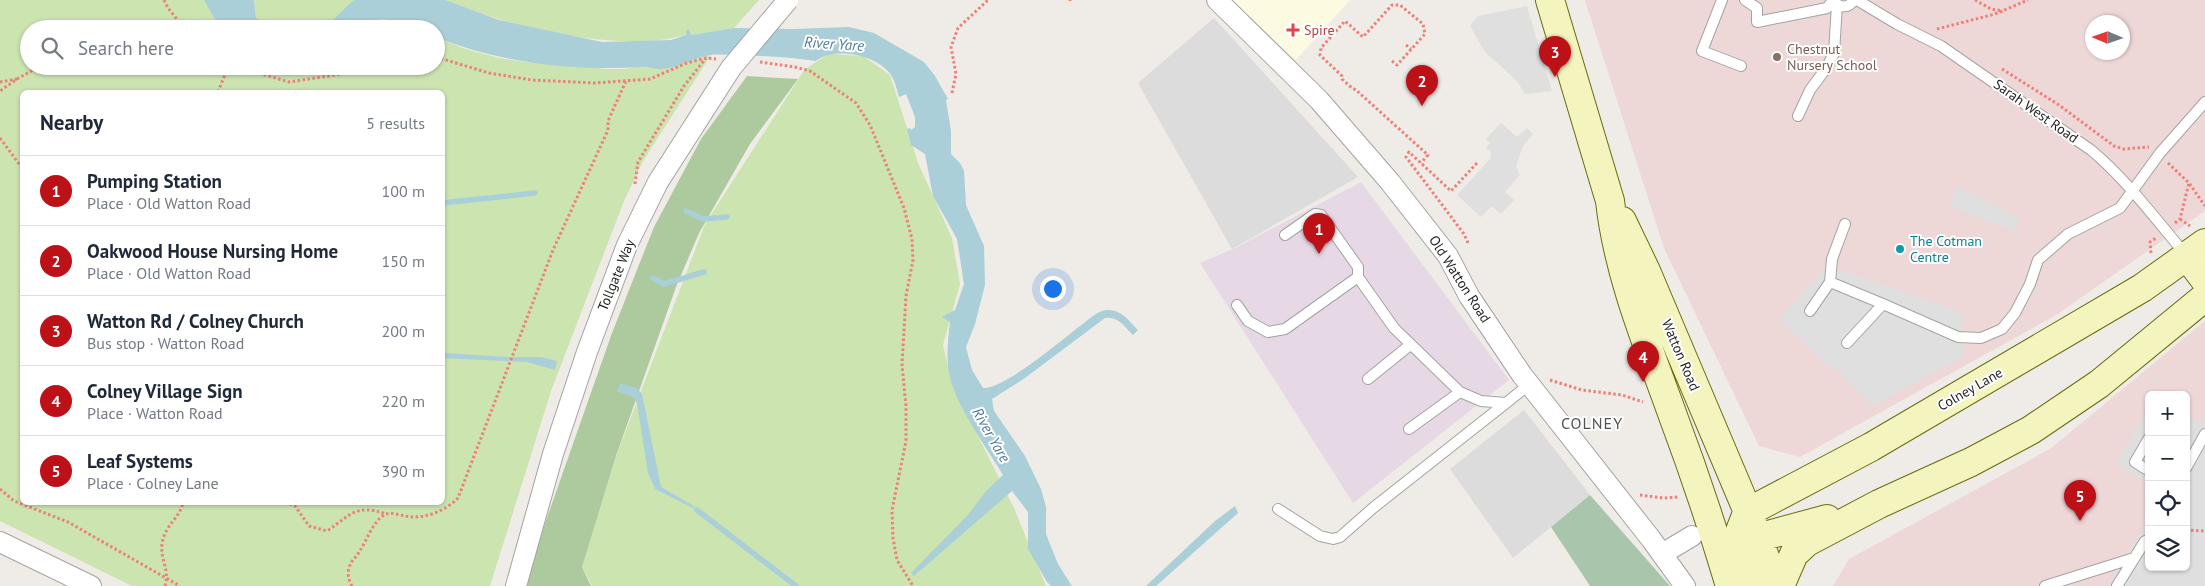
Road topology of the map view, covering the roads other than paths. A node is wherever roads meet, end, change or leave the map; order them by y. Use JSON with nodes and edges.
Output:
{"nodes":[{"id":1,"x":788,"y":0,"type":"edge"},
{"id":2,"x":1217,"y":0,"type":"edge"},
{"id":3,"x":1550,"y":0,"type":"edge"},
{"id":4,"x":1722,"y":0,"type":"edge"},
{"id":5,"x":1746,"y":0,"type":"edge"},
{"id":6,"x":1856,"y":0,"type":"edge"},
{"id":7,"x":1834,"y":1,"type":"edge"},
{"id":8,"x":1741,"y":66,"type":"dead end"},
{"id":9,"x":2205,"y":102,"type":"edge"},
{"id":10,"x":1798,"y":116,"type":"dead end"},
{"id":11,"x":2134,"y":192,"type":"junction"},
{"id":12,"x":1610,"y":201,"type":"junction"},
{"id":13,"x":1845,"y":224,"type":"dead end"},
{"id":14,"x":1285,"y":235,"type":"dead end"},
{"id":15,"x":2196,"y":250,"type":"edge"},
{"id":16,"x":1358,"y":277,"type":"junction"},
{"id":17,"x":2205,"y":280,"type":"edge"},
{"id":18,"x":1830,"y":282,"type":"junction"},
{"id":19,"x":2205,"y":297,"type":"edge"},
{"id":20,"x":1882,"y":304,"type":"junction"},
{"id":21,"x":1237,"y":305,"type":"dead end"},
{"id":22,"x":1810,"y":310,"type":"dead end"},
{"id":23,"x":1847,"y":343,"type":"dead end"},
{"id":24,"x":1410,"y":345,"type":"junction"},
{"id":25,"x":1526,"y":379,"type":"junction"},
{"id":26,"x":1368,"y":380,"type":"dead end"},
{"id":27,"x":1460,"y":392,"type":"junction"},
{"id":28,"x":1506,"y":403,"type":"junction"},
{"id":29,"x":1409,"y":429,"type":"dead end"},
{"id":30,"x":2205,"y":434,"type":"edge"},
{"id":31,"x":2145,"y":445,"type":"edge"},
{"id":32,"x":2190,"y":461,"type":"edge"},
{"id":33,"x":2145,"y":468,"type":"edge"},
{"id":34,"x":1693,"y":500,"type":"junction"},
{"id":35,"x":1878,"y":504,"type":"junction"},
{"id":36,"x":1278,"y":508,"type":"dead end"},
{"id":37,"x":1748,"y":527,"type":"junction"},
{"id":38,"x":1692,"y":536,"type":"dead end"},
{"id":39,"x":0,"y":542,"type":"edge"},
{"id":40,"x":2145,"y":542,"type":"edge"},
{"id":41,"x":1662,"y":554,"type":"junction"},
{"id":42,"x":2134,"y":558,"type":"junction"},
{"id":43,"x":91,"y":586,"type":"edge"},
{"id":44,"x":516,"y":586,"type":"edge"},
{"id":45,"x":1685,"y":586,"type":"edge"},
{"id":46,"x":1730,"y":586,"type":"edge"},
{"id":47,"x":1750,"y":586,"type":"edge"},
{"id":48,"x":1776,"y":586,"type":"edge"},
{"id":49,"x":1780,"y":586,"type":"edge"},
{"id":50,"x":2045,"y":586,"type":"edge"},
{"id":51,"x":2117,"y":586,"type":"edge"}],
"edges":[{"from":1,"to":44,"type":"street","name":"Tollgate Way","bridge":true},
{"from":2,"to":25,"type":"street","name":"Old Watton Road"},
{"from":3,"to":12,"type":"street","name":"Watton Road"},
{"from":4,"to":8,"type":"lane"},
{"from":5,"to":7,"type":"lane"},
{"from":6,"to":7,"type":"lane"},
{"from":6,"to":11,"type":"lane","name":"Sarah West Road"},
{"from":7,"to":10,"type":"lane"},
{"from":9,"to":11,"type":"lane"},
{"from":11,"to":15,"type":"lane","name":"Sarah West Road"},
{"from":11,"to":20,"type":"lane"},
{"from":12,"to":34,"type":"street","name":"Watton Road"},
{"from":12,"to":37,"type":"street","name":"Watton Road"},
{"from":13,"to":18,"type":"lane"},
{"from":14,"to":16,"type":"lane"},
{"from":15,"to":17,"type":"street"},
{"from":15,"to":37,"type":"street","name":"Colney Lane"},
{"from":16,"to":21,"type":"lane"},
{"from":16,"to":24,"type":"lane"},
{"from":18,"to":20,"type":"lane"},
{"from":18,"to":22,"type":"lane"},
{"from":19,"to":35,"type":"street"},
{"from":20,"to":23,"type":"lane"},
{"from":24,"to":26,"type":"lane"},
{"from":24,"to":27,"type":"lane"},
{"from":25,"to":28,"type":"lane"},
{"from":25,"to":41,"type":"street","name":"Old Watton Road"},
{"from":27,"to":28,"type":"lane"},
{"from":27,"to":29,"type":"lane"},
{"from":28,"to":36,"type":"lane"},
{"from":30,"to":32,"type":"lane"},
{"from":31,"to":33,"type":"lane"},
{"from":34,"to":37,"type":"street","name":"Watton Road"},
{"from":34,"to":46,"type":"street","name":"Watton Road"},
{"from":35,"to":37,"type":"street"},
{"from":35,"to":49,"type":"street"},
{"from":37,"to":47,"type":"street","name":"Watton Road"},
{"from":37,"to":48,"type":"street","name":"Watton Road"},
{"from":38,"to":41,"type":"street"},
{"from":39,"to":43,"type":"street"},
{"from":40,"to":42,"type":"lane"},
{"from":41,"to":45,"type":"street","name":"Old Watton Road"},
{"from":42,"to":50,"type":"lane"},
{"from":42,"to":51,"type":"lane"}]}
